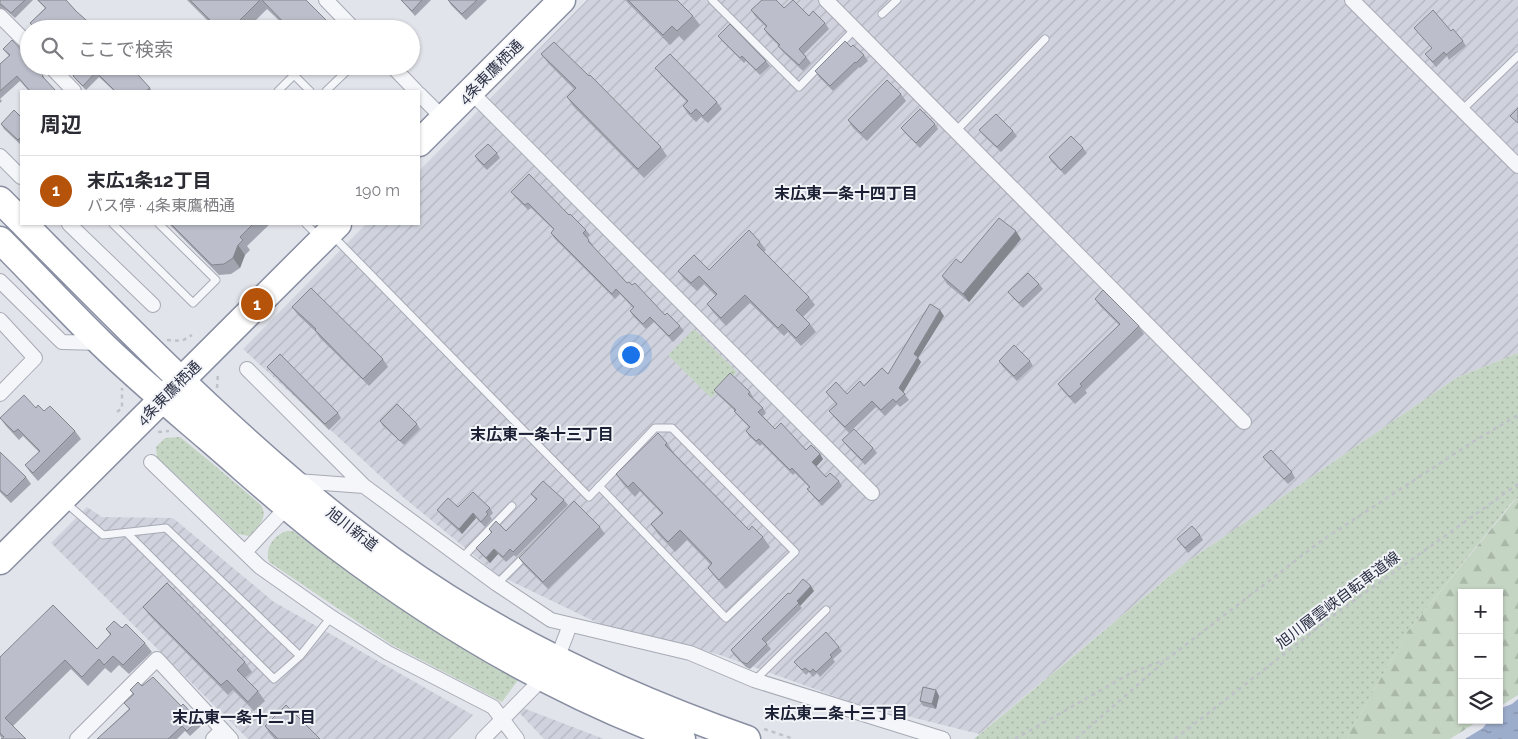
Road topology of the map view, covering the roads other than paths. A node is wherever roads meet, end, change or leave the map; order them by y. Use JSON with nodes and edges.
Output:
{"nodes":[{"id":1,"x":326,"y":0,"type":"edge"},
{"id":2,"x":562,"y":0,"type":"edge"},
{"id":3,"x":712,"y":0,"type":"edge"},
{"id":4,"x":826,"y":0,"type":"edge"},
{"id":5,"x":897,"y":0,"type":"edge"},
{"id":6,"x":1352,"y":0,"type":"edge"},
{"id":7,"x":882,"y":14,"type":"dead end"},
{"id":8,"x":0,"y":16,"type":"edge"},
{"id":9,"x":345,"y":20,"type":"edge"},
{"id":10,"x":855,"y":29,"type":"junction"},
{"id":11,"x":20,"y":36,"type":"edge"},
{"id":12,"x":1045,"y":39,"type":"dead end"},
{"id":13,"x":1518,"y":56,"type":"edge"},
{"id":14,"x":59,"y":75,"type":"edge"},
{"id":15,"x":294,"y":75,"type":"edge"},
{"id":16,"x":294,"y":75,"type":"edge"},
{"id":17,"x":343,"y":75,"type":"edge"},
{"id":18,"x":401,"y":75,"type":"edge"},
{"id":19,"x":73,"y":90,"type":"edge"},
{"id":20,"x":279,"y":90,"type":"edge"},
{"id":21,"x":309,"y":90,"type":"edge"},
{"id":22,"x":327,"y":90,"type":"edge"},
{"id":23,"x":416,"y":90,"type":"edge"},
{"id":24,"x":471,"y":92,"type":"junction"},
{"id":25,"x":420,"y":94,"type":"edge"},
{"id":26,"x":1462,"y":110,"type":"junction"},
{"id":27,"x":444,"y":119,"type":"junction"},
{"id":28,"x":956,"y":131,"type":"junction"},
{"id":29,"x":420,"y":142,"type":"edge"},
{"id":30,"x":0,"y":156,"type":"edge"},
{"id":31,"x":1518,"y":166,"type":"edge"},
{"id":32,"x":20,"y":176,"type":"edge"},
{"id":33,"x":0,"y":200,"type":"edge"},
{"id":34,"x":20,"y":216,"type":"edge"},
{"id":35,"x":70,"y":225,"type":"edge"},
{"id":36,"x":114,"y":225,"type":"edge"},
{"id":37,"x":160,"y":225,"type":"edge"},
{"id":38,"x":32,"y":226,"type":"edge"},
{"id":39,"x":324,"y":230,"type":"edge"},
{"id":40,"x":0,"y":240,"type":"edge"},
{"id":41,"x":0,"y":281,"type":"edge"},
{"id":42,"x":153,"y":305,"type":"dead end"},
{"id":43,"x":0,"y":320,"type":"edge"},
{"id":44,"x":102,"y":343,"type":"junction"},
{"id":45,"x":247,"y":369,"type":"dead end"},
{"id":46,"x":181,"y":380,"type":"junction"},
{"id":47,"x":0,"y":394,"type":"edge"},
{"id":48,"x":163,"y":399,"type":"junction"},
{"id":49,"x":1244,"y":422,"type":"dead end"},
{"id":50,"x":151,"y":462,"type":"dead end"},
{"id":51,"x":292,"y":481,"type":"junction"},
{"id":52,"x":364,"y":486,"type":"junction"},
{"id":53,"x":600,"y":486,"type":"junction"},
{"id":54,"x":872,"y":493,"type":"dead end"},
{"id":55,"x":62,"y":499,"type":"junction"},
{"id":56,"x":512,"y":506,"type":"dead end"},
{"id":57,"x":287,"y":507,"type":"junction"},
{"id":58,"x":127,"y":533,"type":"junction"},
{"id":59,"x":532,"y":549,"type":"edge"},
{"id":60,"x":244,"y":552,"type":"junction"},
{"id":61,"x":462,"y":558,"type":"junction"},
{"id":62,"x":0,"y":561,"type":"edge"},
{"id":63,"x":497,"y":584,"type":"junction"},
{"id":64,"x":826,"y":610,"type":"dead end"},
{"id":65,"x":331,"y":618,"type":"junction"},
{"id":66,"x":570,"y":626,"type":"junction"},
{"id":67,"x":300,"y":656,"type":"junction"},
{"id":68,"x":550,"y":669,"type":"junction"},
{"id":69,"x":754,"y":680,"type":"junction"},
{"id":70,"x":503,"y":720,"type":"junction"},
{"id":71,"x":222,"y":736,"type":"edge"},
{"id":72,"x":77,"y":739,"type":"edge"},
{"id":73,"x":484,"y":739,"type":"edge"},
{"id":74,"x":517,"y":739,"type":"edge"},
{"id":75,"x":682,"y":739,"type":"edge"},
{"id":76,"x":747,"y":739,"type":"edge"},
{"id":77,"x":943,"y":739,"type":"edge"}],
"edges":[{"from":1,"to":9,"type":"street"},
{"from":2,"to":24,"type":"highway","name":"4条東鷹栖通"},
{"from":3,"to":10,"type":"lane"},
{"from":4,"to":10,"type":"street"},
{"from":5,"to":7,"type":"lane"},
{"from":6,"to":26,"type":"street"},
{"from":8,"to":11,"type":"street"},
{"from":10,"to":28,"type":"street"},
{"from":12,"to":28,"type":"lane"},
{"from":13,"to":26,"type":"lane"},
{"from":14,"to":19,"type":"street"},
{"from":15,"to":20,"type":"lane"},
{"from":16,"to":21,"type":"lane"},
{"from":17,"to":22,"type":"lane"},
{"from":18,"to":23,"type":"street"},
{"from":24,"to":27,"type":"highway","name":"4条東鷹栖通"},
{"from":24,"to":54,"type":"street"},
{"from":25,"to":27,"type":"street"},
{"from":26,"to":31,"type":"street"},
{"from":27,"to":29,"type":"highway","name":"4条東鷹栖通"},
{"from":28,"to":49,"type":"street"},
{"from":30,"to":32,"type":"street"},
{"from":33,"to":34,"type":"highway","name":"旭川新道"},
{"from":35,"to":42,"type":"street"},
{"from":36,"to":37,"type":"lane"},
{"from":38,"to":46,"type":"highway","name":"旭川新道"},
{"from":39,"to":46,"type":"highway","name":"4条東鷹栖通"},
{"from":39,"to":53,"type":"lane"},
{"from":40,"to":44,"type":"highway","name":"旭川新道"},
{"from":41,"to":44,"type":"street"},
{"from":43,"to":47,"type":"street"},
{"from":44,"to":48,"type":"highway","name":"旭川新道"},
{"from":45,"to":52,"type":"street"},
{"from":46,"to":48,"type":"highway","name":"4条東鷹栖通"},
{"from":46,"to":51,"type":"highway","name":"旭川新道"},
{"from":48,"to":55,"type":"highway","name":"4条東鷹栖通"},
{"from":48,"to":57,"type":"highway","name":"旭川新道"},
{"from":50,"to":60,"type":"street"},
{"from":51,"to":52,"type":"street"},
{"from":51,"to":68,"type":"highway","name":"旭川新道"},
{"from":52,"to":61,"type":"street"},
{"from":53,"to":53,"type":"lane"},
{"from":55,"to":58,"type":"lane"},
{"from":55,"to":62,"type":"highway","name":"4条東鷹栖通"},
{"from":56,"to":61,"type":"lane"},
{"from":57,"to":60,"type":"street"},
{"from":57,"to":68,"type":"highway","name":"旭川新道"},
{"from":58,"to":67,"type":"lane"},
{"from":58,"to":67,"type":"lane"},
{"from":59,"to":63,"type":"lane"},
{"from":60,"to":65,"type":"street"},
{"from":61,"to":63,"type":"street"},
{"from":63,"to":66,"type":"street"},
{"from":64,"to":69,"type":"lane"},
{"from":65,"to":67,"type":"lane"},
{"from":65,"to":70,"type":"street"},
{"from":66,"to":68,"type":"street"},
{"from":66,"to":69,"type":"street"},
{"from":68,"to":70,"type":"street"},
{"from":68,"to":75,"type":"highway","name":"旭川新道"},
{"from":68,"to":76,"type":"highway","name":"旭川新道"},
{"from":69,"to":77,"type":"street"},
{"from":70,"to":73,"type":"street"},
{"from":70,"to":74,"type":"street"},
{"from":71,"to":72,"type":"street"}]}
